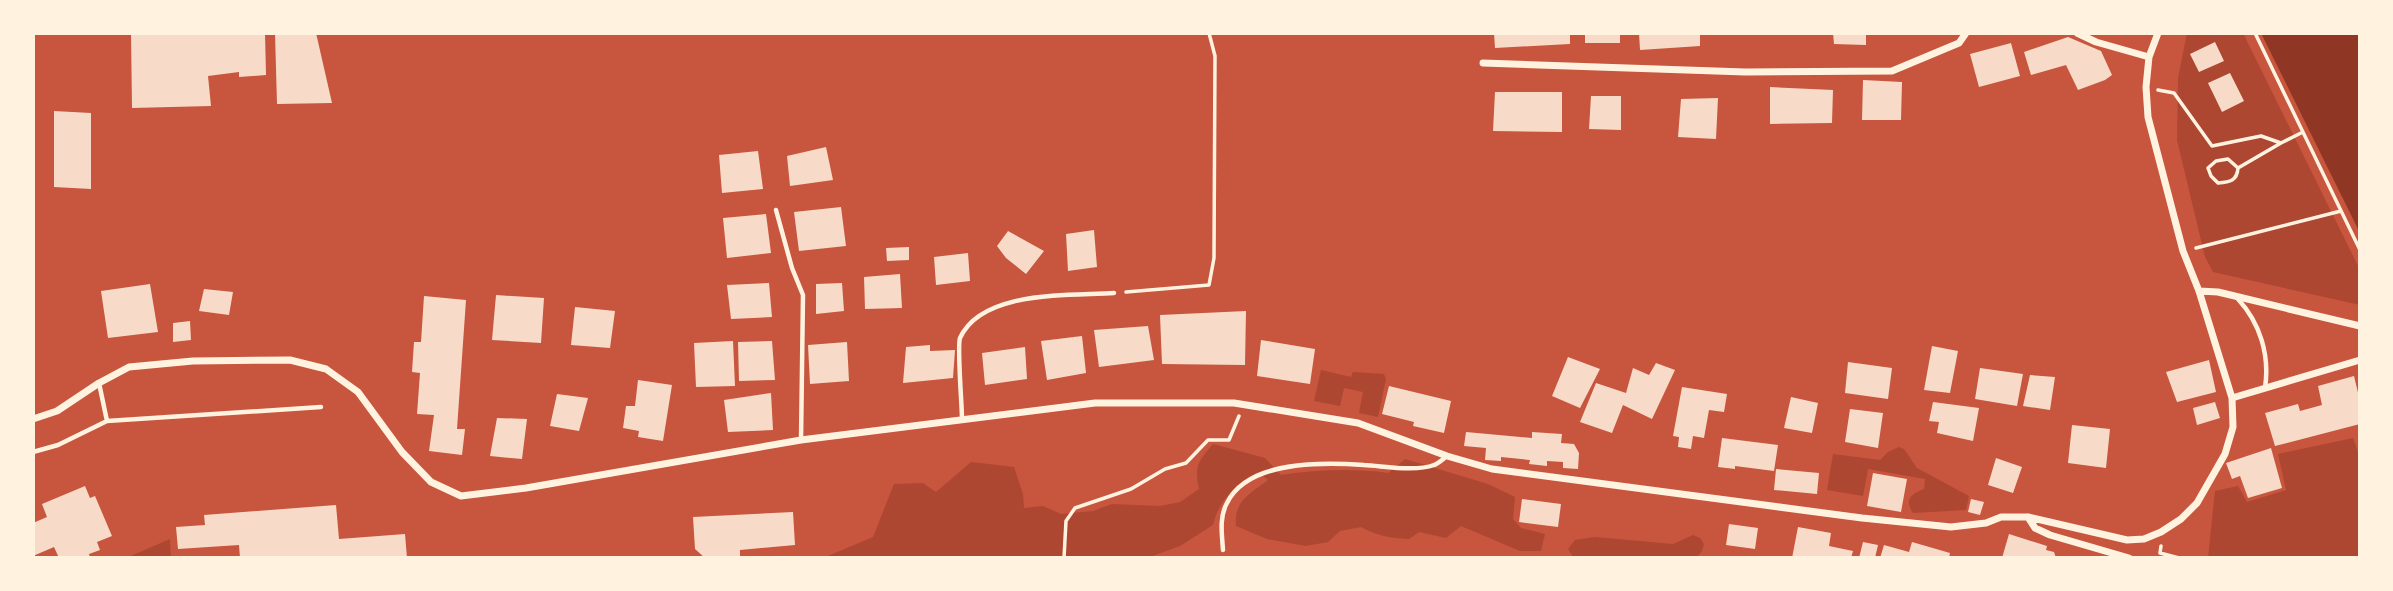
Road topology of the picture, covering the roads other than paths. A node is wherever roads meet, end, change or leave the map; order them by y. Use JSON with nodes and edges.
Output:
{"nodes":[{"id":1,"x":1966,"y":33,"type":"edge"},
{"id":2,"x":2077,"y":33,"type":"edge"},
{"id":3,"x":2158,"y":33,"type":"edge"},
{"id":4,"x":2148,"y":57,"type":"junction"},
{"id":5,"x":1483,"y":63,"type":"dead end"},
{"id":6,"x":776,"y":210,"type":"dead end"},
{"id":7,"x":2199,"y":291,"type":"junction"},
{"id":8,"x":1114,"y":293,"type":"road end"},
{"id":9,"x":2236,"y":296,"type":"junction"},
{"id":10,"x":2360,"y":326,"type":"edge"},
{"id":11,"x":2360,"y":360,"type":"edge"},
{"id":12,"x":99,"y":383,"type":"junction"},
{"id":13,"x":2265,"y":388,"type":"junction"},
{"id":14,"x":2232,"y":398,"type":"junction"},
{"id":15,"x":321,"y":407,"type":"dead end"},
{"id":16,"x":33,"y":419,"type":"edge"},
{"id":17,"x":962,"y":419,"type":"junction"},
{"id":18,"x":107,"y":421,"type":"junction"},
{"id":19,"x":801,"y":440,"type":"junction"},
{"id":20,"x":33,"y":452,"type":"edge"},
{"id":21,"x":1447,"y":457,"type":"junction"},
{"id":22,"x":2028,"y":517,"type":"junction"},
{"id":23,"x":1223,"y":550,"type":"dead end"},
{"id":24,"x":2129,"y":558,"type":"edge"}],
"edges":[{"from":1,"to":5,"type":"street"},
{"from":2,"to":4,"type":"street"},
{"from":3,"to":4,"type":"street"},
{"from":4,"to":7,"type":"street"},
{"from":6,"to":19,"type":"lane"},
{"from":7,"to":9,"type":"street"},
{"from":7,"to":14,"type":"street"},
{"from":8,"to":17,"type":"lane"},
{"from":9,"to":10,"type":"street"},
{"from":9,"to":13,"type":"lane"},
{"from":11,"to":13,"type":"street"},
{"from":12,"to":16,"type":"street"},
{"from":12,"to":18,"type":"lane"},
{"from":12,"to":19,"type":"street"},
{"from":13,"to":14,"type":"street"},
{"from":14,"to":22,"type":"street"},
{"from":15,"to":18,"type":"lane"},
{"from":17,"to":19,"type":"street"},
{"from":17,"to":21,"type":"street"},
{"from":18,"to":20,"type":"lane"},
{"from":21,"to":22,"type":"street"},
{"from":21,"to":23,"type":"lane"},
{"from":22,"to":24,"type":"street"}]}
